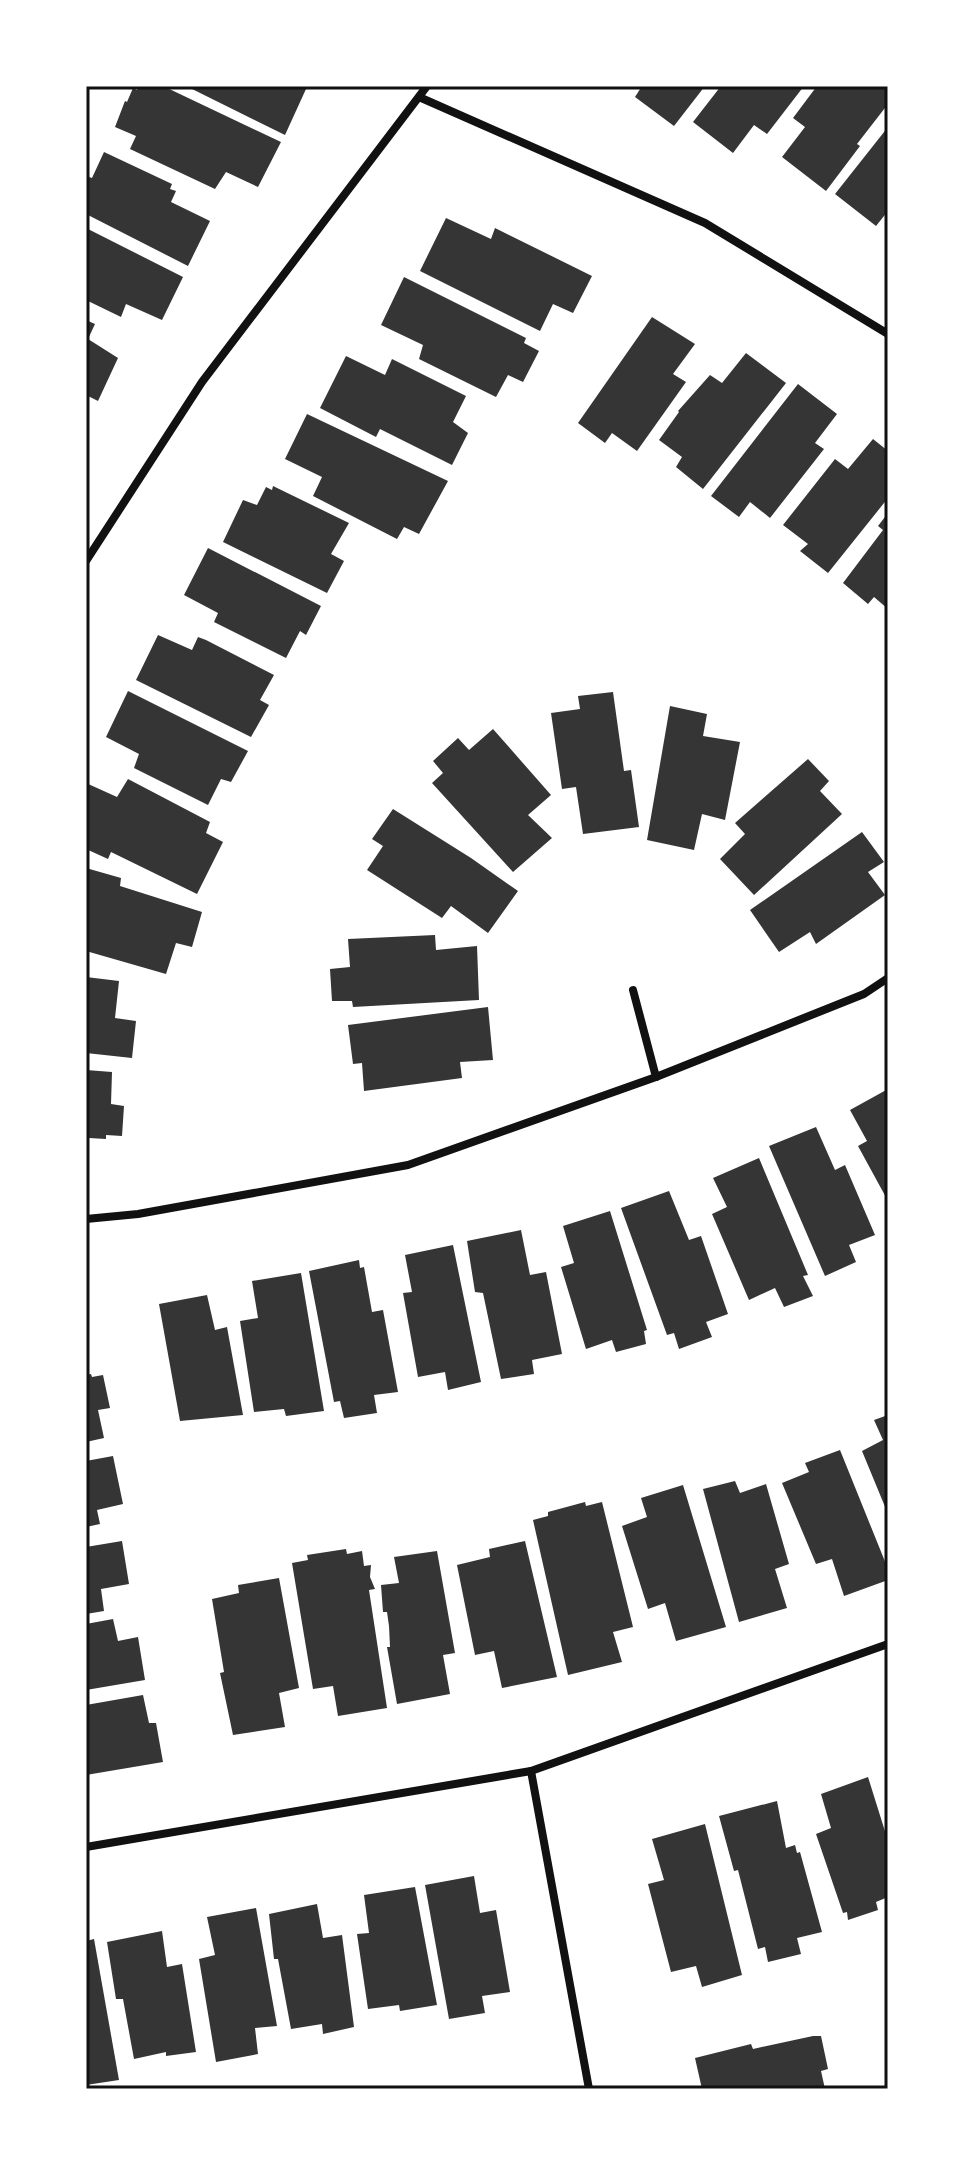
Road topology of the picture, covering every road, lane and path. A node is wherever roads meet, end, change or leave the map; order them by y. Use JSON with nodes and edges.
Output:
{"nodes":[{"id":1,"x":427,"y":86,"type":"edge"},
{"id":2,"x":419,"y":97,"type":"junction"},
{"id":3,"x":888,"y":334,"type":"edge"},
{"id":4,"x":86,"y":561,"type":"edge"},
{"id":5,"x":888,"y":978,"type":"edge"},
{"id":6,"x":633,"y":990,"type":"dead end"},
{"id":7,"x":656,"y":1077,"type":"junction"},
{"id":8,"x":86,"y":1219,"type":"edge"},
{"id":9,"x":888,"y":1644,"type":"edge"},
{"id":10,"x":531,"y":1771,"type":"junction"},
{"id":11,"x":86,"y":1847,"type":"edge"},
{"id":12,"x":589,"y":2089,"type":"edge"}],
"edges":[{"from":1,"to":2,"type":"street"},
{"from":2,"to":3,"type":"street"},
{"from":2,"to":4,"type":"street"},
{"from":5,"to":7,"type":"street"},
{"from":6,"to":7,"type":"street"},
{"from":7,"to":8,"type":"street"},
{"from":9,"to":10,"type":"street"},
{"from":10,"to":11,"type":"street"},
{"from":10,"to":12,"type":"street"}]}
